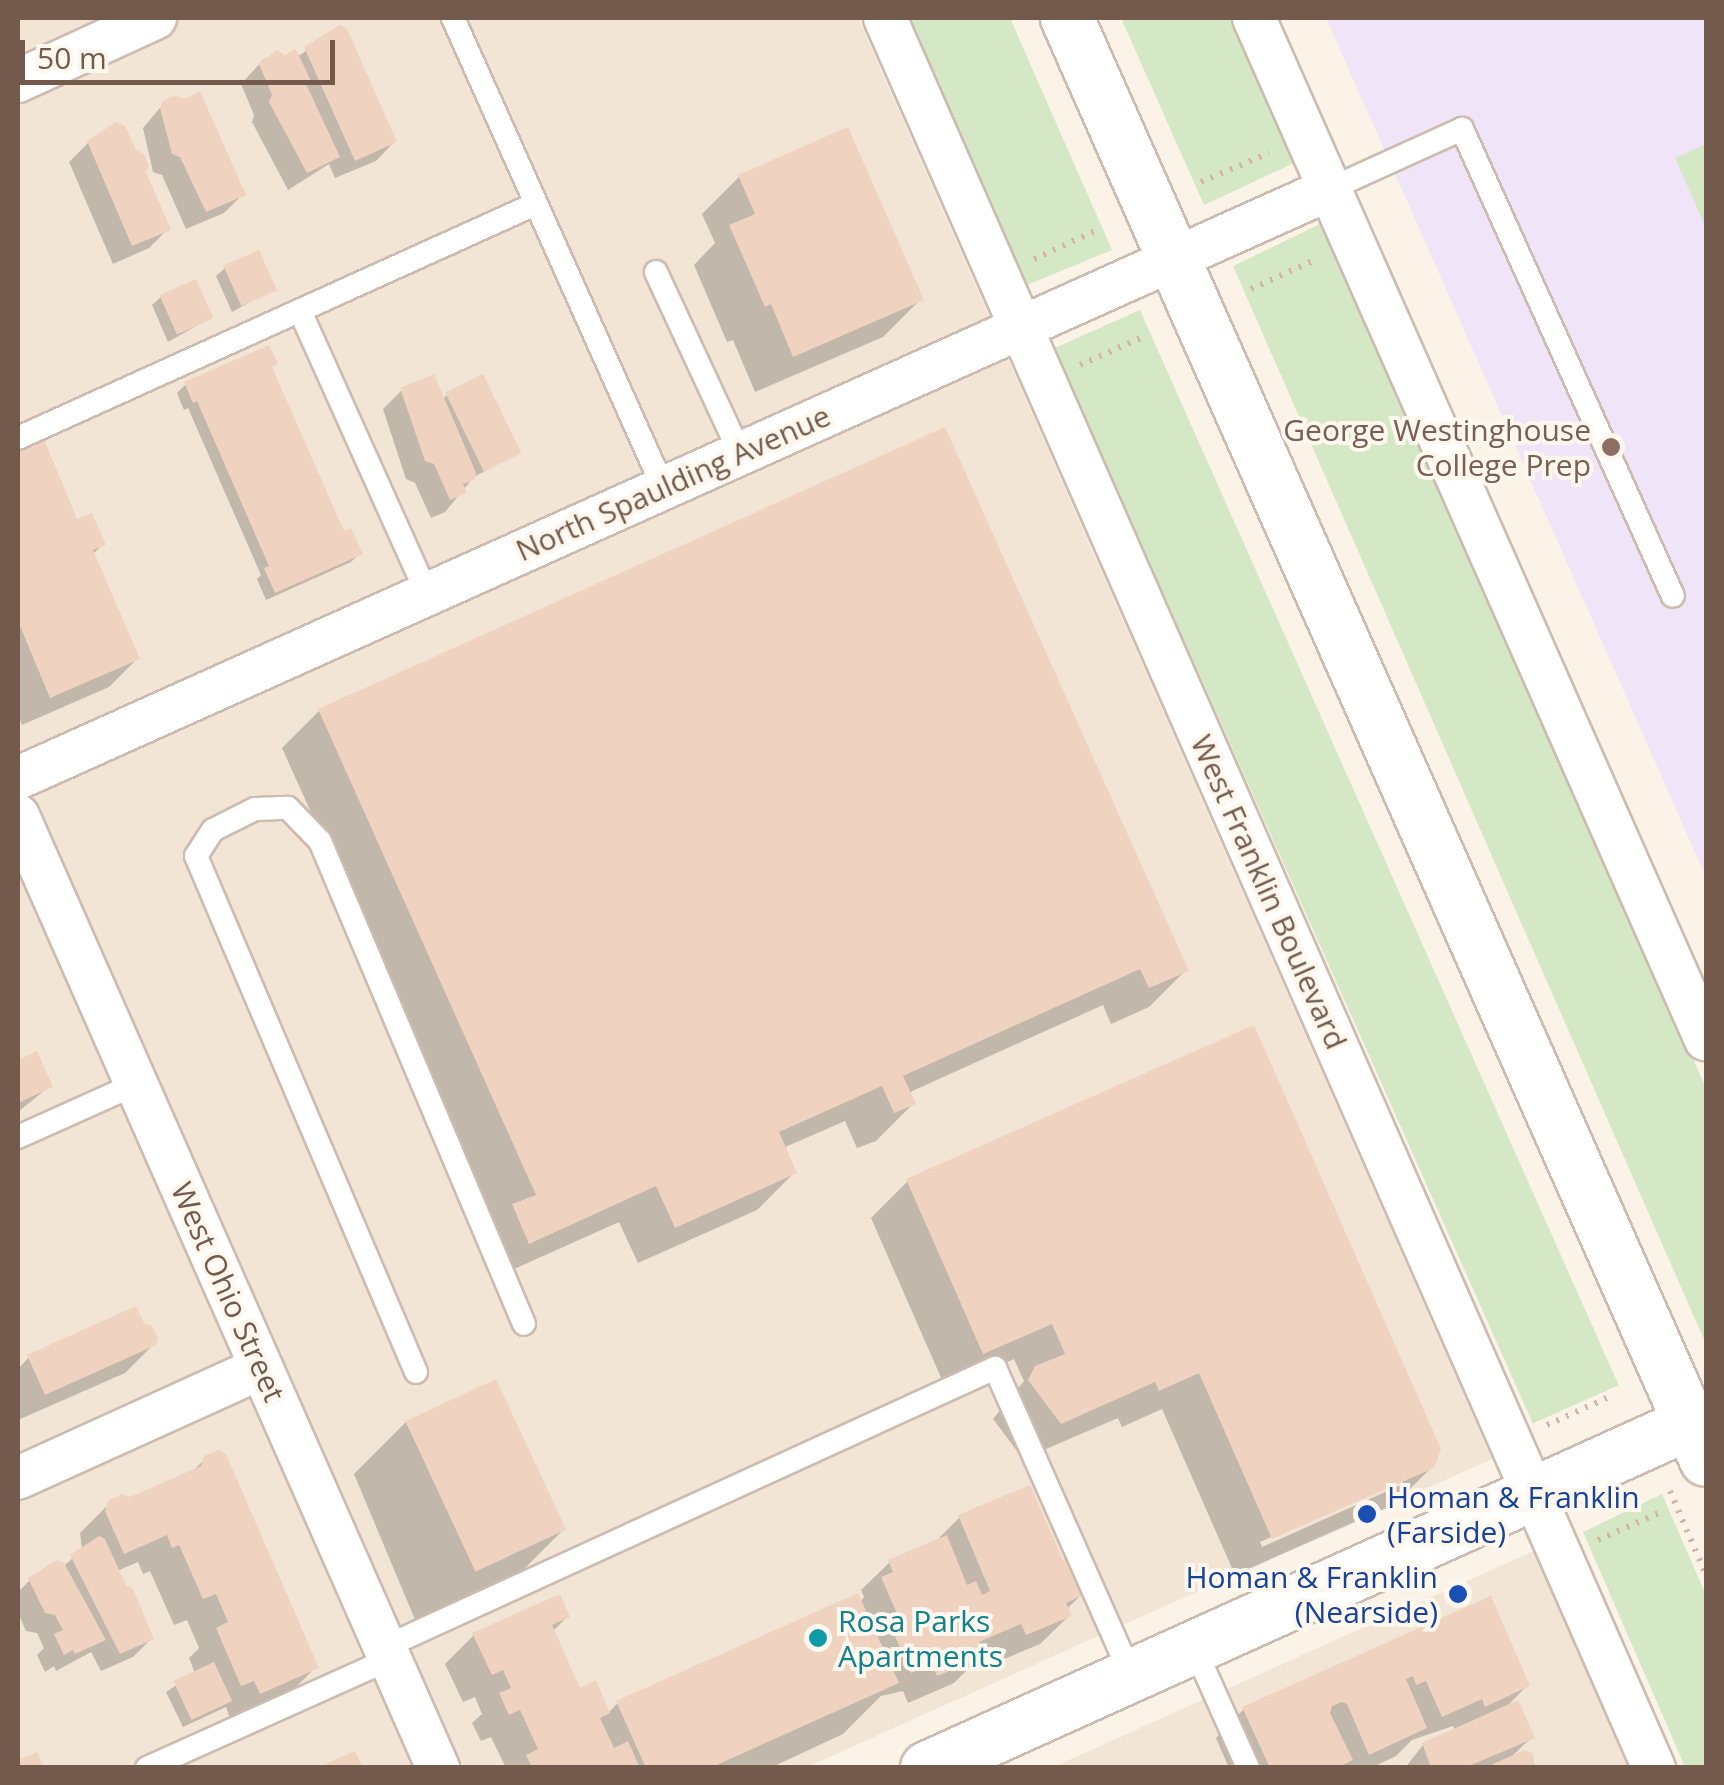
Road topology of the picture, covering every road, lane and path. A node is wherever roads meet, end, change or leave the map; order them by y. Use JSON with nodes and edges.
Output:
{"nodes":[{"id":1,"x":155,"y":18,"type":"edge"},
{"id":2,"x":453,"y":18,"type":"edge"},
{"id":3,"x":885,"y":18,"type":"edge"},
{"id":4,"x":1067,"y":18,"type":"edge"},
{"id":5,"x":1254,"y":18,"type":"edge"},
{"id":6,"x":18,"y":81,"type":"edge"},
{"id":7,"x":1284,"y":147,"type":"dead end"},
{"id":8,"x":1200,"y":182,"type":"dead end"},
{"id":9,"x":1330,"y":189,"type":"junction"},
{"id":10,"x":534,"y":205,"type":"junction"},
{"id":11,"x":1096,"y":230,"type":"dead end"},
{"id":12,"x":1327,"y":255,"type":"dead end"},
{"id":13,"x":1174,"y":258,"type":"junction"},
{"id":14,"x":1022,"y":264,"type":"dead end"},
{"id":15,"x":656,"y":272,"type":"dead end"},
{"id":16,"x":1250,"y":289,"type":"dead end"},
{"id":17,"x":300,"y":311,"type":"junction"},
{"id":18,"x":1020,"y":326,"type":"junction"},
{"id":19,"x":1143,"y":337,"type":"dead end"},
{"id":20,"x":1068,"y":370,"type":"dead end"},
{"id":21,"x":18,"y":438,"type":"edge"},
{"id":22,"x":740,"y":453,"type":"junction"},
{"id":23,"x":663,"y":487,"type":"junction"},
{"id":24,"x":426,"y":594,"type":"junction"},
{"id":25,"x":1672,"y":596,"type":"dead end"},
{"id":26,"x":18,"y":778,"type":"edge"},
{"id":27,"x":18,"y":816,"type":"edge"},
{"id":28,"x":1706,"y":1040,"type":"edge"},
{"id":29,"x":136,"y":1084,"type":"junction"},
{"id":30,"x":18,"y":1137,"type":"edge"},
{"id":31,"x":524,"y":1324,"type":"dead end"},
{"id":32,"x":261,"y":1368,"type":"junction"},
{"id":33,"x":416,"y":1372,"type":"dead end"},
{"id":34,"x":1609,"y":1397,"type":"dead end"},
{"id":35,"x":1540,"y":1428,"type":"dead end"},
{"id":36,"x":1701,"y":1433,"type":"edge"},
{"id":37,"x":18,"y":1478,"type":"edge"},
{"id":38,"x":1534,"y":1494,"type":"junction"},
{"id":39,"x":1676,"y":1505,"type":"dead end"},
{"id":40,"x":1660,"y":1512,"type":"dead end"},
{"id":41,"x":1583,"y":1547,"type":"dead end"},
{"id":42,"x":1706,"y":1575,"type":"edge"},
{"id":43,"x":1194,"y":1647,"type":"junction"},
{"id":44,"x":387,"y":1653,"type":"junction"},
{"id":45,"x":1131,"y":1675,"type":"junction"},
{"id":46,"x":148,"y":1768,"type":"edge"},
{"id":47,"x":438,"y":1768,"type":"edge"},
{"id":48,"x":927,"y":1768,"type":"edge"},
{"id":49,"x":1248,"y":1768,"type":"edge"},
{"id":50,"x":1654,"y":1768,"type":"edge"}],
"edges":[{"from":1,"to":6,"type":"street"},
{"from":2,"to":10,"type":"lane"},
{"from":3,"to":18,"type":"street","name":"West Franklin Boulevard"},
{"from":4,"to":13,"type":"street"},
{"from":5,"to":9,"type":"street"},
{"from":7,"to":8,"type":"path"},
{"from":9,"to":13,"type":"street","name":"North Spaulding Avenue"},
{"from":9,"to":25,"type":"lane"},
{"from":9,"to":28,"type":"street"},
{"from":10,"to":17,"type":"lane"},
{"from":10,"to":23,"type":"lane"},
{"from":11,"to":14,"type":"path"},
{"from":12,"to":16,"type":"path"},
{"from":13,"to":18,"type":"street","name":"North Spaulding Avenue"},
{"from":13,"to":36,"type":"street"},
{"from":15,"to":22,"type":"lane"},
{"from":17,"to":21,"type":"lane"},
{"from":17,"to":24,"type":"lane"},
{"from":18,"to":22,"type":"street","name":"North Spaulding Avenue"},
{"from":18,"to":38,"type":"street","name":"West Franklin Boulevard"},
{"from":19,"to":20,"type":"path"},
{"from":22,"to":23,"type":"street","name":"North Spaulding Avenue"},
{"from":23,"to":24,"type":"street","name":"North Spaulding Avenue"},
{"from":24,"to":26,"type":"street","name":"North Spaulding Avenue"},
{"from":27,"to":29,"type":"street","name":"West Ohio Street"},
{"from":29,"to":30,"type":"lane"},
{"from":29,"to":32,"type":"street","name":"West Ohio Street"},
{"from":31,"to":33,"type":"lane"},
{"from":32,"to":37,"type":"street"},
{"from":32,"to":44,"type":"street","name":"West Ohio Street"},
{"from":34,"to":35,"type":"path"},
{"from":36,"to":38,"type":"street"},
{"from":38,"to":43,"type":"street"},
{"from":38,"to":50,"type":"street","name":"West Franklin Boulevard"},
{"from":39,"to":42,"type":"path"},
{"from":40,"to":41,"type":"path"},
{"from":43,"to":45,"type":"street"},
{"from":43,"to":49,"type":"lane"},
{"from":44,"to":45,"type":"lane"},
{"from":44,"to":46,"type":"lane"},
{"from":44,"to":47,"type":"street","name":"West Ohio Street"},
{"from":45,"to":48,"type":"street"}]}
